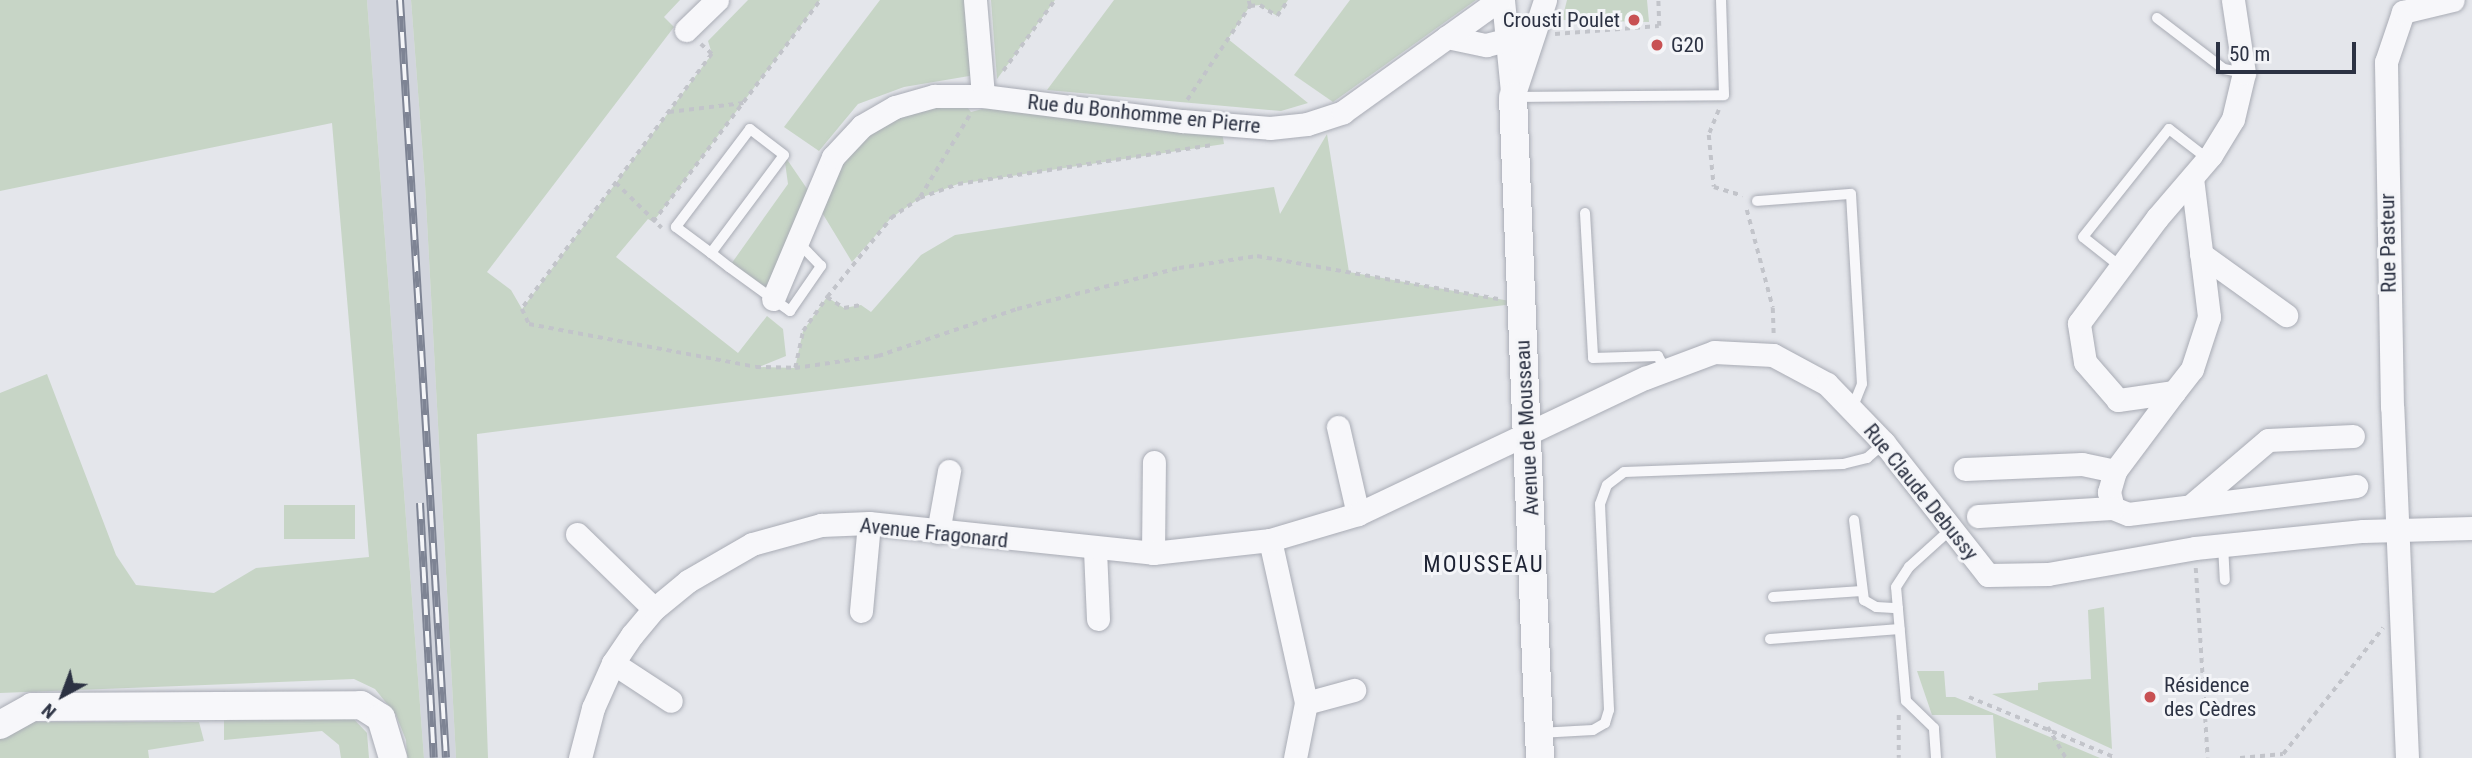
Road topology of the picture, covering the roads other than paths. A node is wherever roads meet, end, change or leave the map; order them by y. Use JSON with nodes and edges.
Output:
{"nodes":[{"id":1,"x":716,"y":0,"type":"edge"},
{"id":2,"x":975,"y":0,"type":"edge"},
{"id":3,"x":1545,"y":0,"type":"edge"},
{"id":4,"x":1721,"y":0,"type":"edge"},
{"id":5,"x":2233,"y":0,"type":"edge"},
{"id":6,"x":2453,"y":0,"type":"edge"},
{"id":7,"x":1497,"y":1,"type":"edge"},
{"id":8,"x":2408,"y":6,"type":"edge"},
{"id":9,"x":2157,"y":18,"type":"dead end"},
{"id":10,"x":686,"y":30,"type":"road end"},
{"id":11,"x":1545,"y":31,"type":"junction"},
{"id":12,"x":1447,"y":37,"type":"junction"},
{"id":13,"x":1506,"y":42,"type":"junction"},
{"id":14,"x":2245,"y":73,"type":"junction"},
{"id":15,"x":983,"y":96,"type":"junction"},
{"id":16,"x":1513,"y":97,"type":"junction"},
{"id":17,"x":2208,"y":159,"type":"junction"},
{"id":18,"x":2192,"y":178,"type":"junction"},
{"id":19,"x":1757,"y":201,"type":"dead end"},
{"id":20,"x":1585,"y":213,"type":"dead end"},
{"id":21,"x":797,"y":241,"type":"junction"},
{"id":22,"x":710,"y":253,"type":"junction"},
{"id":23,"x":2201,"y":254,"type":"junction"},
{"id":24,"x":2121,"y":267,"type":"junction"},
{"id":25,"x":773,"y":299,"type":"junction"},
{"id":26,"x":2286,"y":315,"type":"dead end"},
{"id":27,"x":1666,"y":370,"type":"junction"},
{"id":28,"x":2174,"y":392,"type":"junction"},
{"id":29,"x":1852,"y":409,"type":"junction"},
{"id":30,"x":1338,"y":427,"type":"dead end"},
{"id":31,"x":1527,"y":434,"type":"junction"},
{"id":32,"x":2353,"y":436,"type":"dead end"},
{"id":33,"x":1884,"y":443,"type":"junction"},
{"id":34,"x":1154,"y":462,"type":"dead end"},
{"id":35,"x":1965,"y":469,"type":"dead end"},
{"id":36,"x":949,"y":471,"type":"dead end"},
{"id":37,"x":2115,"y":471,"type":"junction"},
{"id":38,"x":2356,"y":486,"type":"dead end"},
{"id":39,"x":2194,"y":503,"type":"junction"},
{"id":40,"x":2113,"y":508,"type":"junction"},
{"id":41,"x":1357,"y":514,"type":"junction"},
{"id":42,"x":1978,"y":516,"type":"dead end"},
{"id":43,"x":1854,"y":520,"type":"dead end"},
{"id":44,"x":869,"y":523,"type":"junction"},
{"id":45,"x":2472,"y":528,"type":"edge"},
{"id":46,"x":1951,"y":529,"type":"junction"},
{"id":47,"x":2399,"y":529,"type":"junction"},
{"id":48,"x":938,"y":532,"type":"junction"},
{"id":49,"x":578,"y":534,"type":"dead end"},
{"id":50,"x":1270,"y":540,"type":"junction"},
{"id":51,"x":2223,"y":545,"type":"junction"},
{"id":52,"x":1096,"y":550,"type":"junction"},
{"id":53,"x":1153,"y":554,"type":"junction"},
{"id":54,"x":2225,"y":580,"type":"dead end"},
{"id":55,"x":1863,"y":591,"type":"junction"},
{"id":56,"x":1773,"y":597,"type":"dead end"},
{"id":57,"x":1898,"y":608,"type":"junction"},
{"id":58,"x":653,"y":609,"type":"junction"},
{"id":59,"x":861,"y":611,"type":"dead end"},
{"id":60,"x":1098,"y":619,"type":"dead end"},
{"id":61,"x":1900,"y":629,"type":"junction"},
{"id":62,"x":1770,"y":639,"type":"dead end"},
{"id":63,"x":613,"y":663,"type":"junction"},
{"id":64,"x":1354,"y":690,"type":"dead end"},
{"id":65,"x":671,"y":701,"type":"dead end"},
{"id":66,"x":1306,"y":703,"type":"junction"},
{"id":67,"x":0,"y":725,"type":"edge"},
{"id":68,"x":1540,"y":746,"type":"edge"},
{"id":69,"x":393,"y":758,"type":"edge"},
{"id":70,"x":580,"y":758,"type":"edge"},
{"id":71,"x":1295,"y":758,"type":"edge"},
{"id":72,"x":1936,"y":758,"type":"edge"},
{"id":73,"x":2407,"y":758,"type":"edge"}],
"edges":[{"from":1,"to":10,"type":"street"},
{"from":2,"to":15,"type":"street"},
{"from":3,"to":11,"type":"street","name":"Avenue de Mousseau"},
{"from":4,"to":16,"type":"lane"},
{"from":5,"to":14,"type":"street"},
{"from":6,"to":8,"type":"street","name":"Rue Pasteur"},
{"from":7,"to":12,"type":"street","name":"Rue du Bonhomme en Pierre"},
{"from":7,"to":13,"type":"street","name":"Avenue de Mousseau"},
{"from":8,"to":47,"type":"street","name":"Rue Pasteur"},
{"from":9,"to":14,"type":"lane"},
{"from":11,"to":13,"type":"street"},
{"from":11,"to":16,"type":"street","name":"Avenue de Mousseau"},
{"from":12,"to":13,"type":"street"},
{"from":12,"to":15,"type":"street","name":"Rue du Bonhomme en Pierre"},
{"from":13,"to":16,"type":"street","name":"Avenue de Mousseau"},
{"from":14,"to":17,"type":"street"},
{"from":15,"to":21,"type":"street","name":"Rue du Bonhomme en Pierre"},
{"from":16,"to":31,"type":"street","name":"Avenue de Mousseau"},
{"from":17,"to":18,"type":"street"},
{"from":17,"to":24,"type":"lane"},
{"from":18,"to":23,"type":"street"},
{"from":18,"to":24,"type":"street"},
{"from":19,"to":29,"type":"lane"},
{"from":20,"to":27,"type":"lane"},
{"from":21,"to":25,"type":"street","name":"Rue du Bonhomme en Pierre"},
{"from":21,"to":25,"type":"lane"},
{"from":22,"to":22,"type":"lane"},
{"from":22,"to":25,"type":"lane"},
{"from":23,"to":26,"type":"street"},
{"from":23,"to":28,"type":"street"},
{"from":24,"to":28,"type":"street"},
{"from":27,"to":29,"type":"street","name":"Rue Claude Debussy"},
{"from":27,"to":31,"type":"street","name":"Rue Claude Debussy"},
{"from":28,"to":37,"type":"street"},
{"from":29,"to":33,"type":"street","name":"Rue Claude Debussy"},
{"from":30,"to":41,"type":"street"},
{"from":31,"to":41,"type":"street","name":"Avenue Fragonard"},
{"from":31,"to":68,"type":"street","name":"Avenue de Mousseau"},
{"from":32,"to":39,"type":"street"},
{"from":33,"to":46,"type":"street","name":"Rue Claude Debussy"},
{"from":33,"to":68,"type":"lane"},
{"from":34,"to":53,"type":"street"},
{"from":35,"to":37,"type":"street"},
{"from":36,"to":48,"type":"street"},
{"from":37,"to":40,"type":"street"},
{"from":38,"to":39,"type":"street"},
{"from":39,"to":40,"type":"street"},
{"from":40,"to":42,"type":"street"},
{"from":41,"to":50,"type":"street","name":"Avenue Fragonard"},
{"from":43,"to":55,"type":"lane"},
{"from":44,"to":48,"type":"street","name":"Avenue Fragonard"},
{"from":44,"to":58,"type":"street","name":"Avenue Fragonard"},
{"from":44,"to":59,"type":"street"},
{"from":45,"to":47,"type":"street","name":"Rue Claude Debussy"},
{"from":46,"to":51,"type":"street","name":"Rue Claude Debussy"},
{"from":46,"to":57,"type":"lane"},
{"from":47,"to":51,"type":"street","name":"Rue Claude Debussy"},
{"from":47,"to":73,"type":"street","name":"Rue Pasteur"},
{"from":48,"to":52,"type":"street","name":"Avenue Fragonard"},
{"from":49,"to":58,"type":"street"},
{"from":50,"to":53,"type":"street","name":"Avenue Fragonard"},
{"from":50,"to":66,"type":"street"},
{"from":51,"to":54,"type":"lane"},
{"from":52,"to":53,"type":"street","name":"Avenue Fragonard"},
{"from":52,"to":60,"type":"street"},
{"from":55,"to":56,"type":"lane"},
{"from":55,"to":57,"type":"lane"},
{"from":57,"to":61,"type":"lane"},
{"from":58,"to":63,"type":"street","name":"Avenue Fragonard"},
{"from":61,"to":62,"type":"lane"},
{"from":61,"to":72,"type":"lane"},
{"from":63,"to":65,"type":"street"},
{"from":63,"to":70,"type":"street","name":"Avenue Fragonard"},
{"from":64,"to":66,"type":"street"},
{"from":66,"to":71,"type":"street"},
{"from":67,"to":69,"type":"street"}]}
